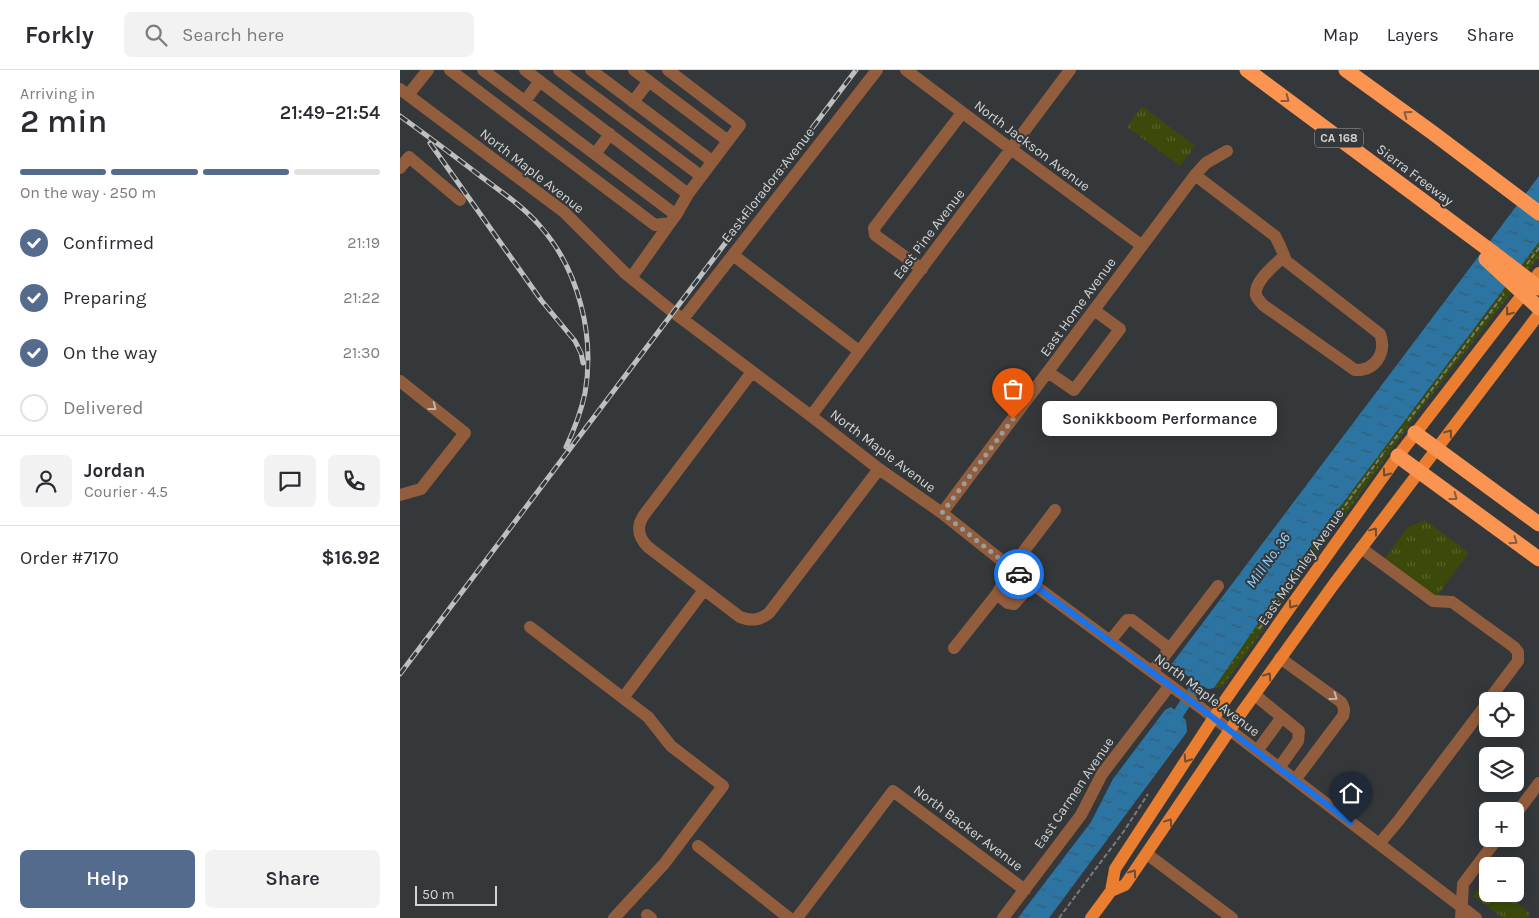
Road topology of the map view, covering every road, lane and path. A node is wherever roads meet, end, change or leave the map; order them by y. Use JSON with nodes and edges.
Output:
{"nodes":[{"id":1,"x":428,"y":70,"type":"edge"},
{"id":2,"x":450,"y":70,"type":"edge"},
{"id":3,"x":483,"y":70,"type":"edge"},
{"id":4,"x":525,"y":70,"type":"edge"},
{"id":5,"x":559,"y":70,"type":"edge"},
{"id":6,"x":634,"y":70,"type":"edge"},
{"id":7,"x":668,"y":70,"type":"edge"},
{"id":8,"x":876,"y":70,"type":"edge"},
{"id":9,"x":906,"y":70,"type":"edge"},
{"id":10,"x":1070,"y":70,"type":"edge"},
{"id":11,"x":1247,"y":70,"type":"edge"},
{"id":12,"x":1346,"y":70,"type":"edge"},
{"id":13,"x":594,"y":73,"type":"edge"},
{"id":14,"x":540,"y":81,"type":"junction"},
{"id":15,"x":649,"y":81,"type":"junction"},
{"id":16,"x":586,"y":91,"type":"junction"},
{"id":17,"x":404,"y":92,"type":"edge"},
{"id":18,"x":525,"y":101,"type":"junction"},
{"id":19,"x":633,"y":102,"type":"junction"},
{"id":20,"x":574,"y":107,"type":"junction"},
{"id":21,"x":962,"y":113,"type":"junction"},
{"id":22,"x":559,"y":127,"type":"junction"},
{"id":23,"x":610,"y":134,"type":"junction"},
{"id":24,"x":728,"y":141,"type":"junction"},
{"id":25,"x":546,"y":143,"type":"junction"},
{"id":26,"x":1010,"y":150,"type":"junction"},
{"id":27,"x":1227,"y":150,"type":"dead end"},
{"id":28,"x":595,"y":154,"type":"junction"},
{"id":29,"x":712,"y":162,"type":"junction"},
{"id":30,"x":400,"y":168,"type":"edge"},
{"id":31,"x":1195,"y":175,"type":"junction"},
{"id":32,"x":701,"y":176,"type":"junction"},
{"id":33,"x":688,"y":194,"type":"junction"},
{"id":34,"x":460,"y":200,"type":"dead end"},
{"id":35,"x":1536,"y":204,"type":"edge"},
{"id":36,"x":673,"y":219,"type":"junction"},
{"id":37,"x":1141,"y":245,"type":"junction"},
{"id":38,"x":733,"y":255,"type":"junction"},
{"id":39,"x":1489,"y":255,"type":"junction"},
{"id":40,"x":1284,"y":256,"type":"junction"},
{"id":41,"x":922,"y":269,"type":"junction"},
{"id":42,"x":1539,"y":273,"type":"edge"},
{"id":43,"x":631,"y":278,"type":"junction"},
{"id":44,"x":1539,"y":288,"type":"edge"},
{"id":45,"x":1539,"y":308,"type":"edge"},
{"id":46,"x":1094,"y":310,"type":"junction"},
{"id":47,"x":1539,"y":314,"type":"edge"},
{"id":48,"x":683,"y":319,"type":"junction"},
{"id":49,"x":859,"y":351,"type":"junction"},
{"id":50,"x":752,"y":372,"type":"junction"},
{"id":51,"x":1048,"y":372,"type":"junction"},
{"id":52,"x":400,"y":381,"type":"edge"},
{"id":53,"x":811,"y":416,"type":"junction"},
{"id":54,"x":1415,"y":433,"type":"junction"},
{"id":55,"x":1436,"y":449,"type":"junction"},
{"id":56,"x":1398,"y":456,"type":"junction"},
{"id":57,"x":879,"y":470,"type":"junction"},
{"id":58,"x":1419,"y":472,"type":"junction"},
{"id":59,"x":400,"y":495,"type":"edge"},
{"id":60,"x":1055,"y":510,"type":"dead end"},
{"id":61,"x":942,"y":513,"type":"junction"},
{"id":62,"x":1539,"y":524,"type":"edge"},
{"id":63,"x":1361,"y":548,"type":"junction"},
{"id":64,"x":1539,"y":559,"type":"edge"},
{"id":65,"x":1011,"y":568,"type":"junction"},
{"id":66,"x":1032,"y":584,"type":"junction"},
{"id":67,"x":1218,"y":586,"type":"dead end"},
{"id":68,"x":704,"y":590,"type":"junction"},
{"id":69,"x":997,"y":594,"type":"junction"},
{"id":70,"x":530,"y":627,"type":"dead end"},
{"id":71,"x":1110,"y":641,"type":"junction"},
{"id":72,"x":954,"y":648,"type":"dead end"},
{"id":73,"x":1170,"y":649,"type":"junction"},
{"id":74,"x":1280,"y":658,"type":"junction"},
{"id":75,"x":1152,"y":672,"type":"junction"},
{"id":76,"x":1170,"y":685,"type":"junction"},
{"id":77,"x":1495,"y":692,"type":"edge"},
{"id":78,"x":1255,"y":694,"type":"junction"},
{"id":79,"x":623,"y":698,"type":"junction"},
{"id":80,"x":1479,"y":713,"type":"edge"},
{"id":81,"x":1282,"y":717,"type":"junction"},
{"id":82,"x":1214,"y":718,"type":"junction"},
{"id":83,"x":1230,"y":730,"type":"junction"},
{"id":84,"x":1257,"y":751,"type":"junction"},
{"id":85,"x":1279,"y":768,"type":"junction"},
{"id":86,"x":1295,"y":780,"type":"junction"},
{"id":87,"x":1539,"y":784,"type":"edge"},
{"id":88,"x":1150,"y":792,"type":"dead end"},
{"id":89,"x":1524,"y":803,"type":"edge"},
{"id":90,"x":1379,"y":844,"type":"junction"},
{"id":91,"x":698,"y":846,"type":"dead end"},
{"id":92,"x":1491,"y":847,"type":"edge"},
{"id":93,"x":1147,"y":854,"type":"junction"},
{"id":94,"x":1025,"y":890,"type":"junction"},
{"id":95,"x":1111,"y":891,"type":"junction"},
{"id":96,"x":1461,"y":912,"type":"edge"},
{"id":97,"x":614,"y":918,"type":"edge"},
{"id":98,"x":790,"y":918,"type":"edge"},
{"id":99,"x":797,"y":918,"type":"edge"},
{"id":100,"x":1004,"y":918,"type":"edge"},
{"id":101,"x":1060,"y":918,"type":"edge"},
{"id":102,"x":1091,"y":918,"type":"edge"},
{"id":103,"x":1232,"y":918,"type":"edge"},
{"id":104,"x":1476,"y":918,"type":"edge"}],
"edges":[{"from":1,"to":17,"type":"street"},
{"from":2,"to":25,"type":"street"},
{"from":3,"to":18,"type":"street"},
{"from":4,"to":14,"type":"street"},
{"from":5,"to":16,"type":"street"},
{"from":6,"to":15,"type":"street"},
{"from":7,"to":24,"type":"street"},
{"from":8,"to":38,"type":"street","name":"East Floradora Avenue"},
{"from":9,"to":21,"type":"street","name":"North Jackson Avenue"},
{"from":10,"to":26,"type":"street","name":"East Pine Avenue"},
{"from":11,"to":39,"type":"highway","name":"Sierra Freeway","number":"CA 168","one_way":true},
{"from":35,"to":12,"type":"highway","one_way":true},
{"from":13,"to":16,"type":"street"},
{"from":13,"to":19,"type":"street"},
{"from":14,"to":18,"type":"street"},
{"from":14,"to":20,"type":"street"},
{"from":15,"to":19,"type":"street"},
{"from":15,"to":24,"type":"street"},
{"from":16,"to":20,"type":"street"},
{"from":16,"to":32,"type":"street"},
{"from":17,"to":43,"type":"street","name":"North Maple Avenue"},
{"from":18,"to":22,"type":"street"},
{"from":19,"to":29,"type":"street"},
{"from":20,"to":23,"type":"street"},
{"from":21,"to":26,"type":"street","name":"North Jackson Avenue"},
{"from":21,"to":41,"type":"street"},
{"from":22,"to":25,"type":"street"},
{"from":22,"to":28,"type":"street"},
{"from":23,"to":28,"type":"street"},
{"from":23,"to":33,"type":"street"},
{"from":24,"to":29,"type":"street"},
{"from":25,"to":36,"type":"street"},
{"from":26,"to":37,"type":"street","name":"North Jackson Avenue"},
{"from":26,"to":41,"type":"street","name":"East Pine Avenue"},
{"from":27,"to":31,"type":"street","name":"East Home Avenue"},
{"from":28,"to":36,"type":"street"},
{"from":29,"to":32,"type":"street"},
{"from":30,"to":34,"type":"street"},
{"from":31,"to":37,"type":"street","name":"East Home Avenue"},
{"from":31,"to":40,"type":"street"},
{"from":32,"to":33,"type":"street"},
{"from":33,"to":36,"type":"street"},
{"from":36,"to":43,"type":"street"},
{"from":37,"to":46,"type":"street","name":"East Home Avenue"},
{"from":38,"to":48,"type":"street","name":"East Floradora Avenue"},
{"from":38,"to":49,"type":"street"},
{"from":39,"to":44,"type":"highway","name":"Sierra Freeway","number":"CA 168","bridge":true},
{"from":39,"to":45,"type":"highway","bridge":true},
{"from":40,"to":40,"type":"street"},
{"from":41,"to":49,"type":"street","name":"East Pine Avenue"},
{"from":42,"to":54,"type":"main road","name":"East McKinley Avenue","one_way":true},
{"from":43,"to":48,"type":"street","name":"North Maple Avenue"},
{"from":46,"to":51,"type":"street","name":"East Home Avenue"},
{"from":46,"to":51,"type":"street"},
{"from":55,"to":47,"type":"main road","name":"East McKinley Avenue","one_way":true},
{"from":48,"to":50,"type":"street","name":"North Maple Avenue"},
{"from":49,"to":53,"type":"street","name":"East Pine Avenue"},
{"from":50,"to":53,"type":"street","name":"North Maple Avenue"},
{"from":50,"to":68,"type":"street"},
{"from":51,"to":61,"type":"street","name":"East Home Avenue"},
{"from":52,"to":59,"type":"street","one_way":true},
{"from":53,"to":57,"type":"street","name":"North Maple Avenue"},
{"from":54,"to":55,"type":"highway"},
{"from":54,"to":56,"type":"main road","name":"East McKinley Avenue"},
{"from":55,"to":58,"type":"main road","name":"East McKinley Avenue"},
{"from":55,"to":62,"type":"highway"},
{"from":56,"to":58,"type":"highway"},
{"from":56,"to":82,"type":"main road","name":"East McKinley Avenue","one_way":true},
{"from":57,"to":61,"type":"street","name":"North Maple Avenue"},
{"from":57,"to":68,"type":"street"},
{"from":63,"to":58,"type":"main road","name":"East McKinley Avenue","one_way":true},
{"from":58,"to":64,"type":"highway","one_way":true},
{"from":60,"to":65,"type":"street"},
{"from":61,"to":65,"type":"street","name":"North Maple Avenue"},
{"from":63,"to":74,"type":"main road","name":"East McKinley Avenue"},
{"from":63,"to":77,"type":"street"},
{"from":65,"to":66,"type":"street","name":"North Maple Avenue"},
{"from":65,"to":69,"type":"street"},
{"from":66,"to":69,"type":"street"},
{"from":66,"to":71,"type":"street","name":"North Maple Avenue"},
{"from":67,"to":73,"type":"street"},
{"from":68,"to":79,"type":"street"},
{"from":69,"to":72,"type":"street"},
{"from":70,"to":79,"type":"street"},
{"from":71,"to":73,"type":"street"},
{"from":71,"to":75,"type":"street","name":"North Maple Avenue"},
{"from":73,"to":75,"type":"street"},
{"from":78,"to":74,"type":"main road","name":"East McKinley Avenue","one_way":true},
{"from":74,"to":86,"type":"street","one_way":true},
{"from":75,"to":76,"type":"street","name":"North Maple Avenue"},
{"from":76,"to":82,"type":"street","name":"North Maple Avenue"},
{"from":76,"to":94,"type":"street","name":"East Carmen Avenue"},
{"from":78,"to":81,"type":"street"},
{"from":78,"to":83,"type":"main road","name":"East McKinley Avenue"},
{"from":79,"to":97,"type":"street"},
{"from":80,"to":90,"type":"street"},
{"from":81,"to":84,"type":"street"},
{"from":81,"to":85,"type":"street"},
{"from":82,"to":83,"type":"street","name":"North Maple Avenue"},
{"from":82,"to":95,"type":"main road","name":"East McKinley Avenue","one_way":true},
{"from":83,"to":84,"type":"street","name":"North Maple Avenue"},
{"from":93,"to":83,"type":"main road","name":"East McKinley Avenue","one_way":true},
{"from":84,"to":85,"type":"street","name":"North Maple Avenue"},
{"from":85,"to":86,"type":"street","name":"North Maple Avenue"},
{"from":86,"to":90,"type":"street","name":"North Maple Avenue"},
{"from":87,"to":89,"type":"street"},
{"from":88,"to":101,"type":"path"},
{"from":90,"to":96,"type":"street","name":"North Maple Avenue"},
{"from":91,"to":98,"type":"street"},
{"from":92,"to":96,"type":"street"},
{"from":95,"to":93,"type":"main road","name":"East McKinley Avenue","one_way":true},
{"from":93,"to":103,"type":"street"},
{"from":94,"to":99,"type":"street","name":"North Backer Avenue"},
{"from":94,"to":100,"type":"street","name":"East Carmen Avenue"},
{"from":95,"to":102,"type":"main road","name":"East McKinley Avenue"},
{"from":96,"to":104,"type":"street","name":"North Maple Avenue"}]}
